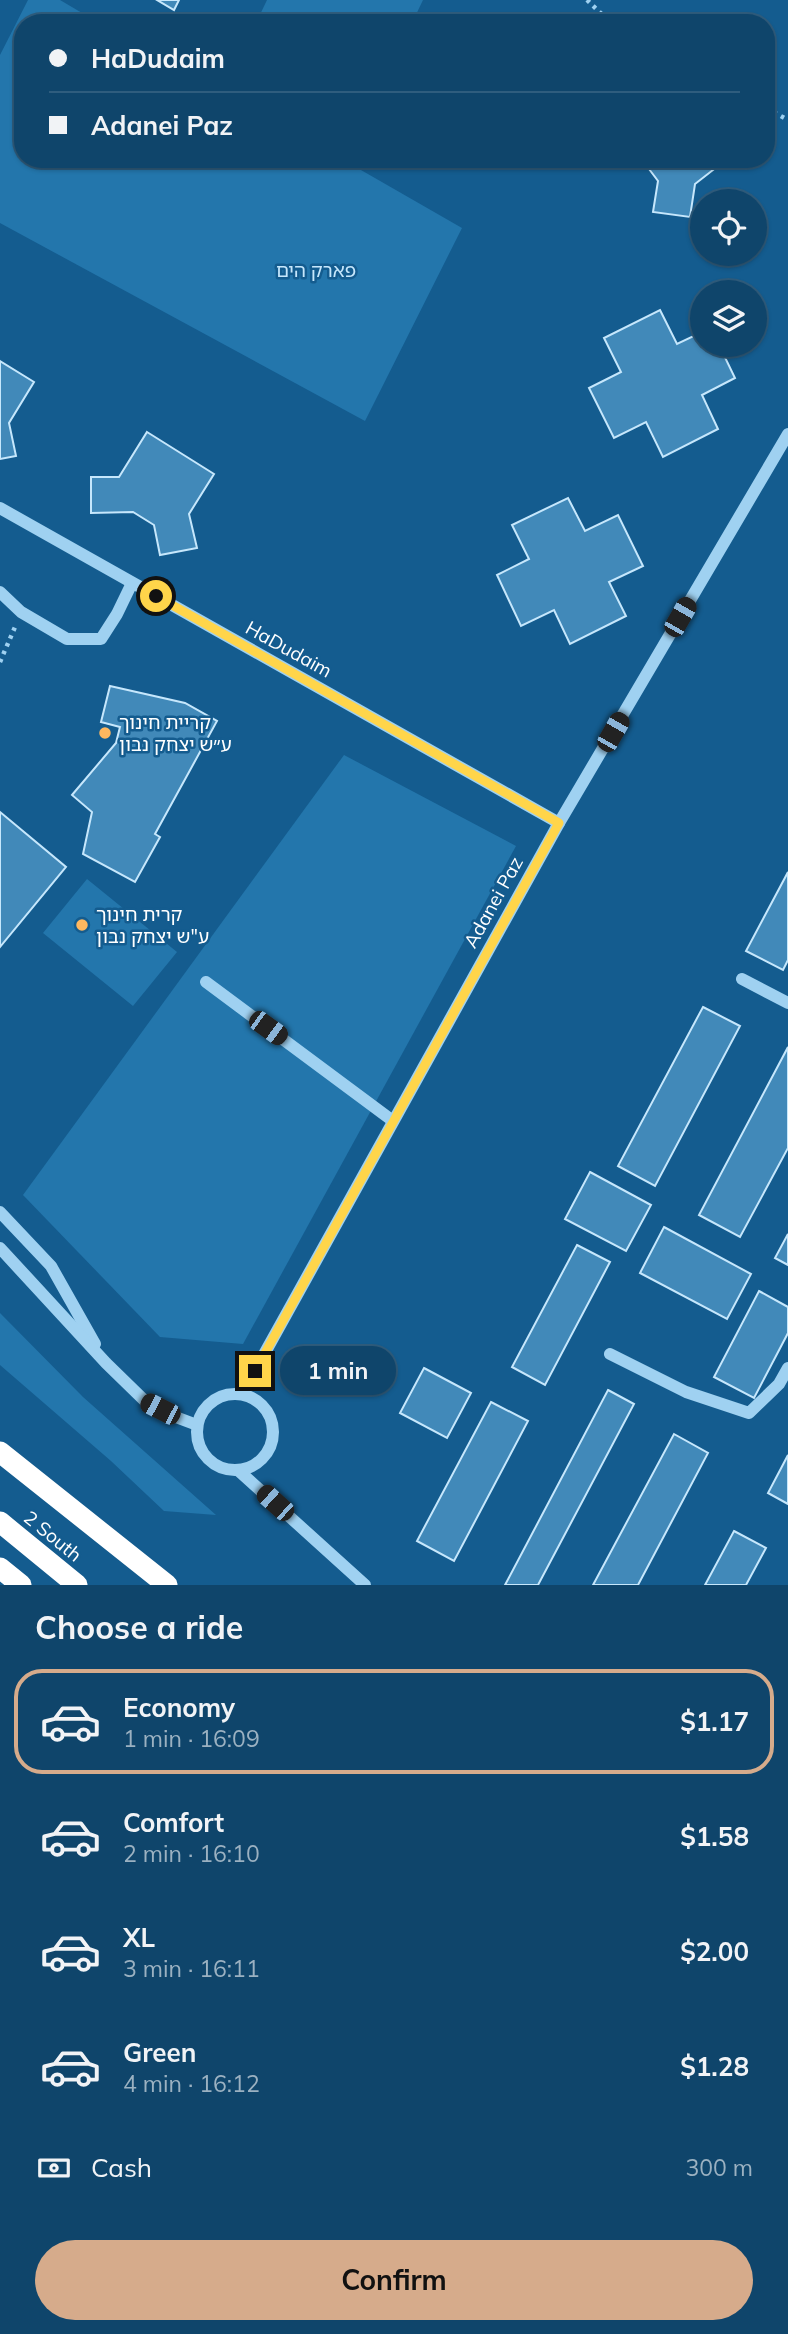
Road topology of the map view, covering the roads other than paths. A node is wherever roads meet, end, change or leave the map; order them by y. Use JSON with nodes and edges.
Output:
{"nodes":[{"id":1,"x":788,"y":434,"type":"edge"},
{"id":2,"x":0,"y":508,"type":"edge"},
{"id":3,"x":132,"y":583,"type":"junction"},
{"id":4,"x":0,"y":592,"type":"edge"},
{"id":5,"x":559,"y":823,"type":"junction"},
{"id":6,"x":741,"y":979,"type":"dead end"},
{"id":7,"x":206,"y":982,"type":"dead end"},
{"id":8,"x":788,"y":1003,"type":"edge"},
{"id":9,"x":393,"y":1121,"type":"junction"},
{"id":10,"x":0,"y":1212,"type":"edge"},
{"id":11,"x":0,"y":1248,"type":"edge"},
{"id":12,"x":610,"y":1354,"type":"dead end"},
{"id":13,"x":106,"y":1363,"type":"junction"},
{"id":14,"x":788,"y":1368,"type":"edge"},
{"id":15,"x":242,"y":1394,"type":"junction"},
{"id":16,"x":197,"y":1425,"type":"junction"},
{"id":17,"x":0,"y":1444,"type":"edge"},
{"id":18,"x":0,"y":1452,"type":"edge"},
{"id":19,"x":239,"y":1471,"type":"junction"},
{"id":20,"x":80,"y":1516,"type":"junction"},
{"id":21,"x":0,"y":1522,"type":"edge"},
{"id":22,"x":0,"y":1569,"type":"edge"},
{"id":23,"x":21,"y":1585,"type":"edge"},
{"id":24,"x":78,"y":1585,"type":"edge"},
{"id":25,"x":167,"y":1585,"type":"edge"},
{"id":26,"x":365,"y":1585,"type":"edge"}],
"edges":[{"from":1,"to":5,"type":"street","name":"Adanei Paz"},
{"from":2,"to":3,"type":"street","name":"HaDudaim"},
{"from":3,"to":4,"type":"street"},
{"from":3,"to":5,"type":"street","name":"HaDudaim"},
{"from":5,"to":9,"type":"street","name":"Adanei Paz"},
{"from":6,"to":8,"type":"street"},
{"from":7,"to":9,"type":"street"},
{"from":9,"to":15,"type":"street","name":"Adanei Paz"},
{"from":10,"to":13,"type":"street"},
{"from":11,"to":13,"type":"street"},
{"from":12,"to":14,"type":"street"},
{"from":13,"to":16,"type":"street"},
{"from":15,"to":16,"type":"street"},
{"from":15,"to":19,"type":"street"},
{"from":16,"to":19,"type":"street"},
{"from":17,"to":20,"type":"highway"},
{"from":18,"to":20,"type":"highway"},
{"from":19,"to":26,"type":"street"},
{"from":20,"to":25,"type":"highway"},
{"from":21,"to":24,"type":"highway","name":"2 South"},
{"from":22,"to":23,"type":"highway"}]}
